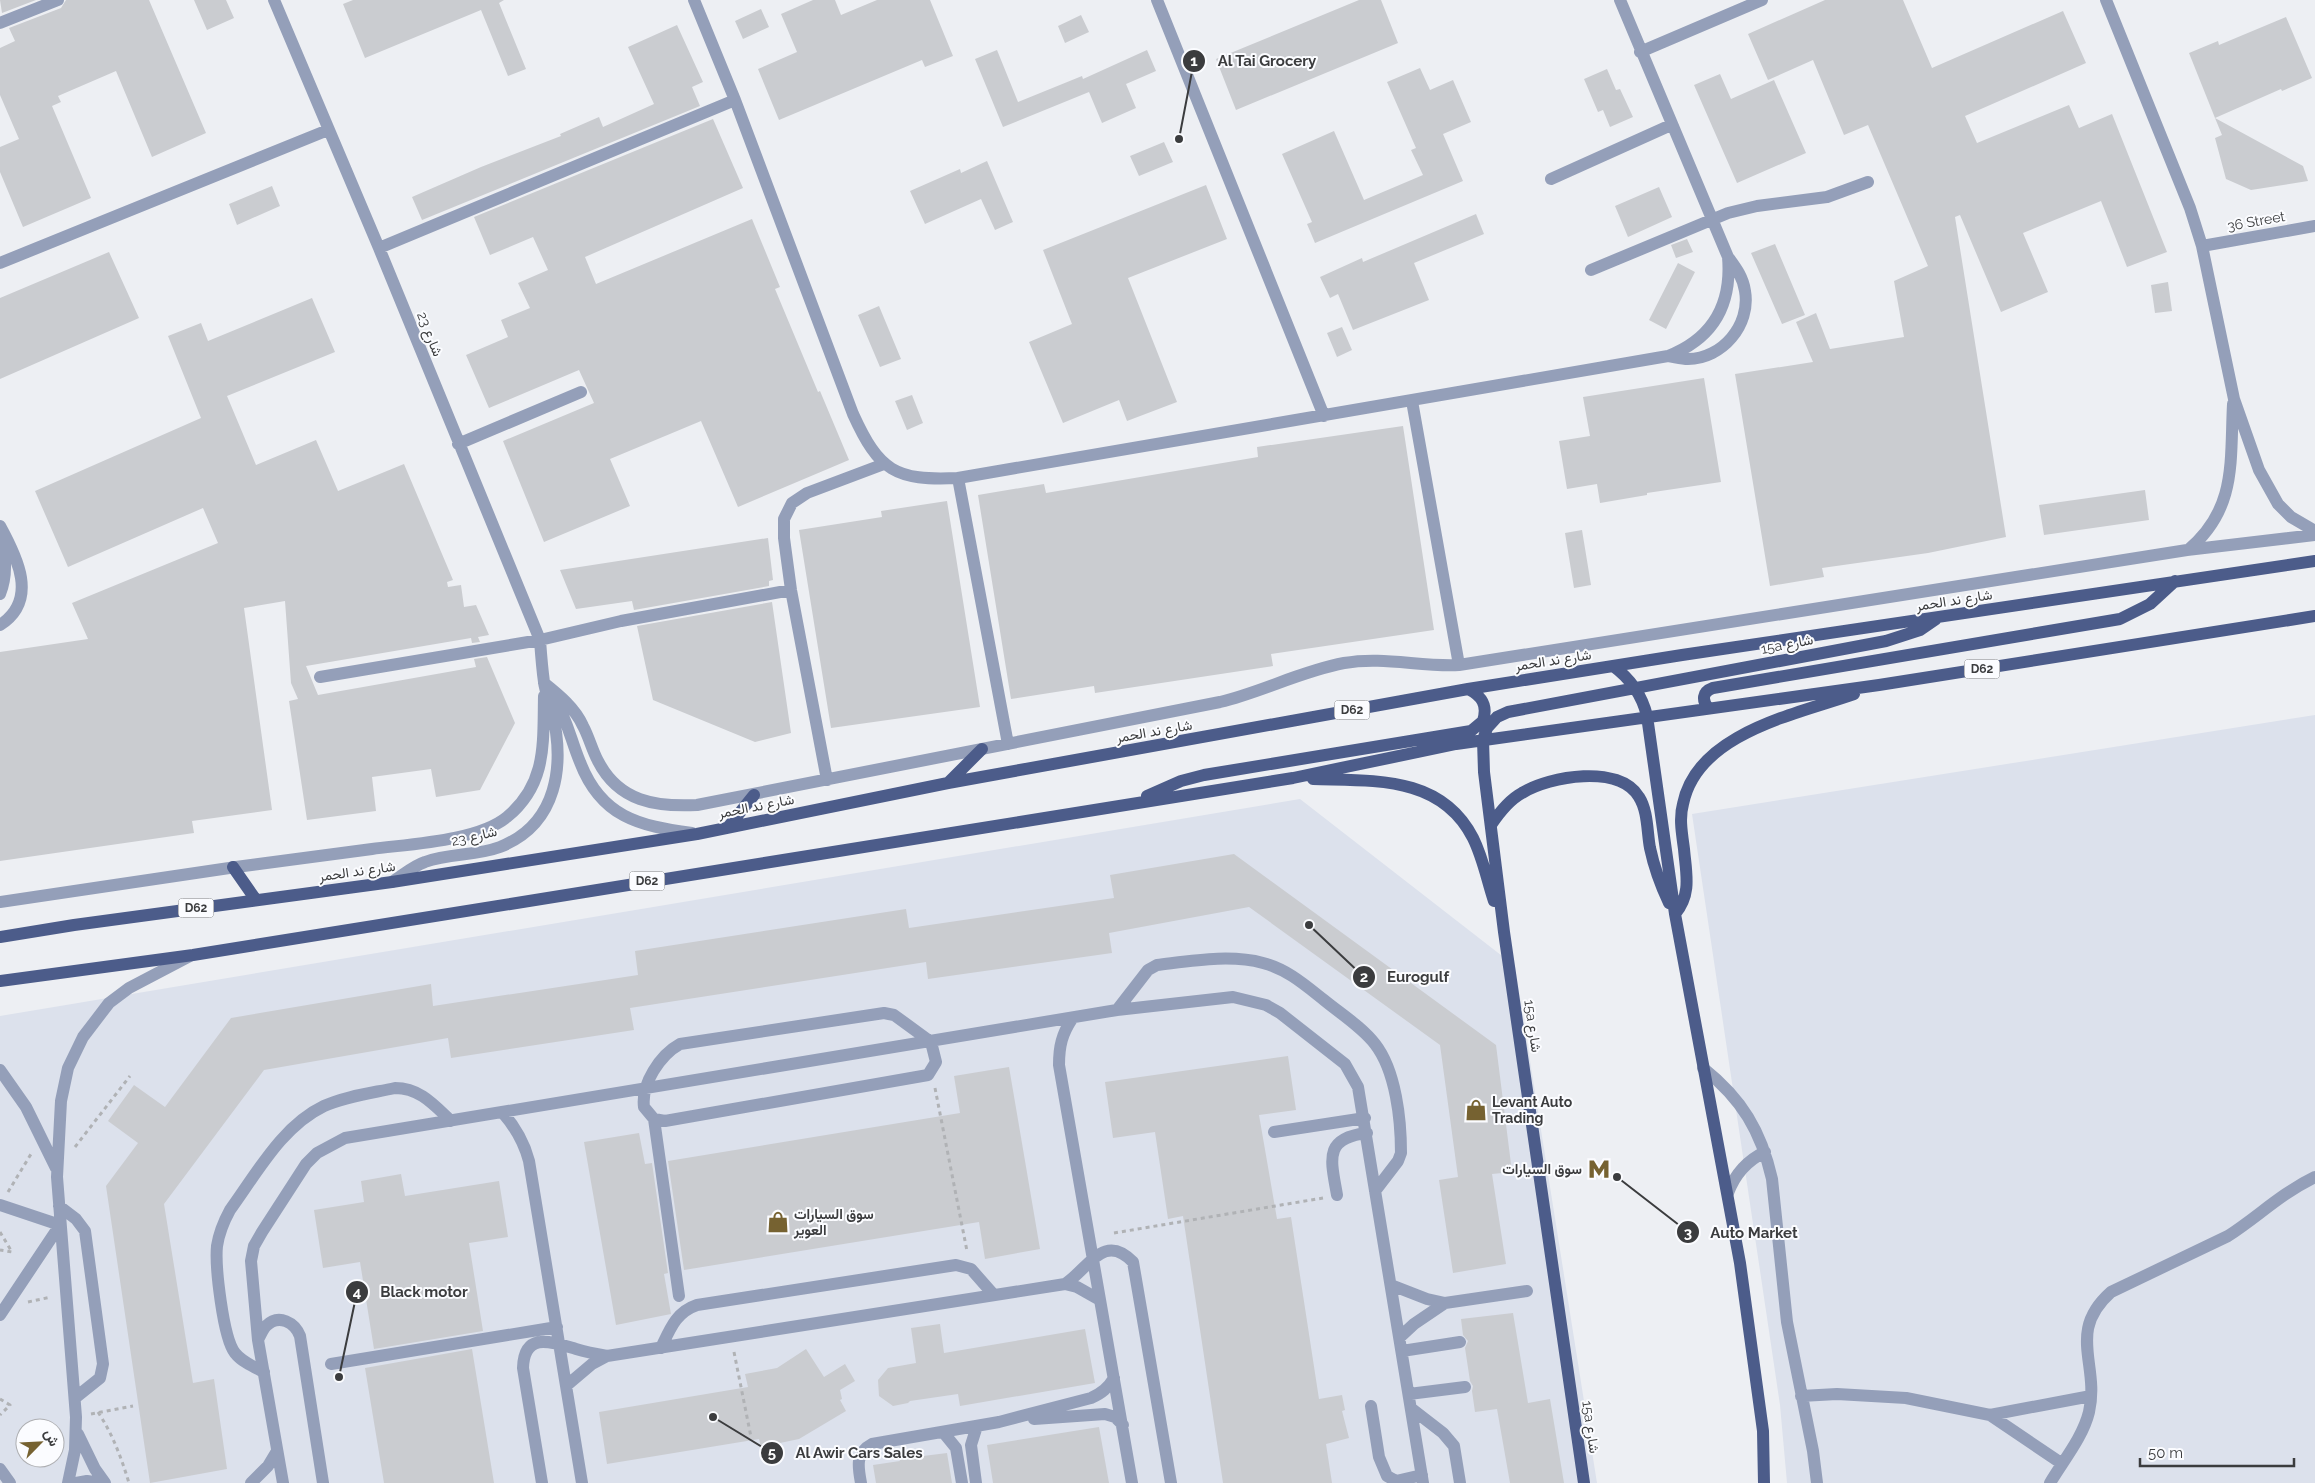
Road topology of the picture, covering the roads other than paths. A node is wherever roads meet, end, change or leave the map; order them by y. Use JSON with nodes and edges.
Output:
{"nodes":[{"id":1,"x":58,"y":0,"type":"edge"},
{"id":2,"x":274,"y":0,"type":"edge"},
{"id":3,"x":694,"y":0,"type":"edge"},
{"id":4,"x":1157,"y":0,"type":"edge"},
{"id":5,"x":1620,"y":0,"type":"edge"},
{"id":6,"x":1762,"y":0,"type":"edge"},
{"id":7,"x":2106,"y":0,"type":"edge"},
{"id":8,"x":0,"y":23,"type":"edge"},
{"id":9,"x":1640,"y":52,"type":"junction"},
{"id":10,"x":735,"y":100,"type":"junction"},
{"id":11,"x":1671,"y":125,"type":"junction"},
{"id":12,"x":328,"y":130,"type":"junction"},
{"id":13,"x":1551,"y":179,"type":"dead end"},
{"id":14,"x":1868,"y":182,"type":"dead end"},
{"id":15,"x":1712,"y":220,"type":"junction"},
{"id":16,"x":2315,"y":226,"type":"edge"},
{"id":17,"x":2202,"y":246,"type":"junction"},
{"id":18,"x":379,"y":248,"type":"junction"},
{"id":19,"x":1728,"y":257,"type":"junction"},
{"id":20,"x":0,"y":263,"type":"edge"},
{"id":21,"x":1591,"y":270,"type":"dead end"},
{"id":22,"x":1668,"y":356,"type":"junction"},
{"id":23,"x":581,"y":392,"type":"dead end"},
{"id":24,"x":2234,"y":398,"type":"junction"},
{"id":25,"x":1412,"y":401,"type":"junction"},
{"id":26,"x":1324,"y":416,"type":"junction"},
{"id":27,"x":458,"y":444,"type":"junction"},
{"id":28,"x":884,"y":464,"type":"junction"},
{"id":29,"x":958,"y":478,"type":"junction"},
{"id":30,"x":0,"y":528,"type":"edge"},
{"id":31,"x":2315,"y":531,"type":"edge"},
{"id":32,"x":2315,"y":534,"type":"edge"},
{"id":33,"x":2187,"y":550,"type":"junction"},
{"id":34,"x":2315,"y":561,"type":"edge"},
{"id":35,"x":2175,"y":581,"type":"junction"},
{"id":36,"x":791,"y":590,"type":"junction"},
{"id":37,"x":0,"y":594,"type":"edge"},
{"id":38,"x":2315,"y":616,"type":"edge"},
{"id":39,"x":1940,"y":617,"type":"junction"},
{"id":40,"x":0,"y":625,"type":"edge"},
{"id":41,"x":540,"y":640,"type":"junction"},
{"id":42,"x":1459,"y":665,"type":"junction"},
{"id":43,"x":1613,"y":666,"type":"junction"},
{"id":44,"x":320,"y":677,"type":"dead end"},
{"id":45,"x":544,"y":684,"type":"junction"},
{"id":46,"x":1879,"y":685,"type":"junction"},
{"id":47,"x":1636,"y":688,"type":"junction"},
{"id":48,"x":1468,"y":689,"type":"junction"},
{"id":49,"x":1708,"y":708,"type":"junction"},
{"id":50,"x":1647,"y":716,"type":"junction"},
{"id":51,"x":1483,"y":740,"type":"junction"},
{"id":52,"x":1008,"y":744,"type":"junction"},
{"id":53,"x":982,"y":749,"type":"junction"},
{"id":54,"x":1293,"y":778,"type":"junction"},
{"id":55,"x":827,"y":780,"type":"junction"},
{"id":56,"x":948,"y":783,"type":"junction"},
{"id":57,"x":754,"y":794,"type":"junction"},
{"id":58,"x":1138,"y":801,"type":"junction"},
{"id":59,"x":1490,"y":825,"type":"junction"},
{"id":60,"x":729,"y":826,"type":"junction"},
{"id":61,"x":697,"y":834,"type":"junction"},
{"id":62,"x":234,"y":867,"type":"junction"},
{"id":63,"x":392,"y":882,"type":"junction"},
{"id":64,"x":256,"y":900,"type":"junction"},
{"id":65,"x":0,"y":902,"type":"edge"},
{"id":66,"x":1675,"y":914,"type":"junction"},
{"id":67,"x":1504,"y":932,"type":"junction"},
{"id":68,"x":0,"y":937,"type":"edge"},
{"id":69,"x":193,"y":955,"type":"junction"},
{"id":70,"x":0,"y":981,"type":"edge"},
{"id":71,"x":1117,"y":1010,"type":"junction"},
{"id":72,"x":1072,"y":1018,"type":"junction"},
{"id":73,"x":932,"y":1042,"type":"junction"},
{"id":74,"x":1703,"y":1068,"type":"junction"},
{"id":75,"x":0,"y":1070,"type":"edge"},
{"id":76,"x":644,"y":1090,"type":"junction"},
{"id":77,"x":503,"y":1113,"type":"junction"},
{"id":78,"x":1365,"y":1118,"type":"junction"},
{"id":79,"x":654,"y":1119,"type":"junction"},
{"id":80,"x":452,"y":1121,"type":"junction"},
{"id":81,"x":1274,"y":1132,"type":"dead end"},
{"id":82,"x":1367,"y":1133,"type":"junction"},
{"id":83,"x":1764,"y":1152,"type":"junction"},
{"id":84,"x":57,"y":1170,"type":"junction"},
{"id":85,"x":2315,"y":1178,"type":"edge"},
{"id":86,"x":1375,"y":1191,"type":"junction"},
{"id":87,"x":1728,"y":1193,"type":"junction"},
{"id":88,"x":1337,"y":1196,"type":"road end"},
{"id":89,"x":3,"y":1201,"type":"edge"},
{"id":90,"x":59,"y":1206,"type":"junction"},
{"id":91,"x":60,"y":1226,"type":"junction"},
{"id":92,"x":1092,"y":1258,"type":"junction"},
{"id":93,"x":1065,"y":1284,"type":"junction"},
{"id":94,"x":1391,"y":1285,"type":"junction"},
{"id":95,"x":1527,"y":1291,"type":"dead end"},
{"id":96,"x":992,"y":1294,"type":"junction"},
{"id":97,"x":679,"y":1296,"type":"dead end"},
{"id":98,"x":1100,"y":1300,"type":"junction"},
{"id":99,"x":1446,"y":1303,"type":"junction"},
{"id":100,"x":2,"y":1311,"type":"edge"},
{"id":101,"x":557,"y":1327,"type":"junction"},
{"id":102,"x":1400,"y":1337,"type":"junction"},
{"id":103,"x":258,"y":1340,"type":"junction"},
{"id":104,"x":1460,"y":1342,"type":"dead end"},
{"id":105,"x":559,"y":1343,"type":"junction"},
{"id":106,"x":661,"y":1348,"type":"junction"},
{"id":107,"x":1402,"y":1351,"type":"junction"},
{"id":108,"x":607,"y":1356,"type":"junction"},
{"id":109,"x":330,"y":1364,"type":"dead end"},
{"id":110,"x":264,"y":1372,"type":"junction"},
{"id":111,"x":1114,"y":1378,"type":"junction"},
{"id":112,"x":566,"y":1386,"type":"junction"},
{"id":113,"x":1465,"y":1387,"type":"dead end"},
{"id":114,"x":1409,"y":1394,"type":"junction"},
{"id":115,"x":1801,"y":1396,"type":"junction"},
{"id":116,"x":2092,"y":1396,"type":"junction"},
{"id":117,"x":75,"y":1398,"type":"junction"},
{"id":118,"x":1371,"y":1406,"type":"dead end"},
{"id":119,"x":1412,"y":1409,"type":"junction"},
{"id":120,"x":1990,"y":1415,"type":"junction"},
{"id":121,"x":999,"y":1422,"type":"junction"},
{"id":122,"x":76,"y":1423,"type":"junction"},
{"id":123,"x":1123,"y":1425,"type":"junction"},
{"id":124,"x":977,"y":1426,"type":"junction"},
{"id":125,"x":943,"y":1432,"type":"junction"},
{"id":126,"x":277,"y":1451,"type":"junction"},
{"id":127,"x":2061,"y":1463,"type":"junction"},
{"id":128,"x":0,"y":1469,"type":"edge"},
{"id":129,"x":1423,"y":1479,"type":"edge"},
{"id":130,"x":12,"y":1482,"type":"edge"},
{"id":131,"x":68,"y":1483,"type":"edge"},
{"id":132,"x":76,"y":1483,"type":"edge"},
{"id":133,"x":101,"y":1483,"type":"edge"},
{"id":134,"x":105,"y":1483,"type":"edge"},
{"id":135,"x":251,"y":1483,"type":"edge"},
{"id":136,"x":282,"y":1483,"type":"edge"},
{"id":137,"x":323,"y":1483,"type":"edge"},
{"id":138,"x":542,"y":1483,"type":"edge"},
{"id":139,"x":582,"y":1483,"type":"edge"},
{"id":140,"x":861,"y":1483,"type":"edge"},
{"id":141,"x":962,"y":1483,"type":"edge"},
{"id":142,"x":976,"y":1483,"type":"edge"},
{"id":143,"x":1132,"y":1483,"type":"edge"},
{"id":144,"x":1171,"y":1483,"type":"edge"},
{"id":145,"x":1460,"y":1483,"type":"edge"},
{"id":146,"x":1584,"y":1483,"type":"edge"},
{"id":147,"x":1764,"y":1483,"type":"edge"},
{"id":148,"x":1817,"y":1483,"type":"edge"},
{"id":149,"x":2050,"y":1483,"type":"edge"}],
"edges":[{"from":1,"to":8,"type":"street"},
{"from":2,"to":12,"type":"street","name":"شارع 23"},
{"from":3,"to":10,"type":"street"},
{"from":4,"to":26,"type":"street"},
{"from":5,"to":9,"type":"street"},
{"from":6,"to":9,"type":"street"},
{"from":7,"to":17,"type":"street"},
{"from":9,"to":11,"type":"street"},
{"from":10,"to":18,"type":"street"},
{"from":10,"to":28,"type":"street"},
{"from":11,"to":13,"type":"street"},
{"from":11,"to":15,"type":"street"},
{"from":12,"to":18,"type":"street","name":"شارع 23"},
{"from":12,"to":20,"type":"street"},
{"from":14,"to":15,"type":"street"},
{"from":15,"to":19,"type":"street"},
{"from":15,"to":21,"type":"street"},
{"from":16,"to":17,"type":"street","name":"36 Street"},
{"from":17,"to":24,"type":"street"},
{"from":18,"to":27,"type":"street","name":"شارع 23"},
{"from":19,"to":22,"type":"street"},
{"from":19,"to":22,"type":"street"},
{"from":22,"to":25,"type":"street"},
{"from":23,"to":27,"type":"street"},
{"from":24,"to":31,"type":"street"},
{"from":24,"to":33,"type":"street"},
{"from":25,"to":26,"type":"street"},
{"from":25,"to":42,"type":"street"},
{"from":26,"to":29,"type":"street"},
{"from":27,"to":41,"type":"street","name":"شارع 23"},
{"from":28,"to":29,"type":"street"},
{"from":28,"to":36,"type":"street"},
{"from":29,"to":52,"type":"street"},
{"from":30,"to":37,"type":"street"},
{"from":30,"to":40,"type":"street"},
{"from":32,"to":33,"type":"street"},
{"from":33,"to":42,"type":"street"},
{"from":34,"to":35,"type":"main road","name":"شارع ند الحمر","number":"D62"},
{"from":35,"to":39,"type":"main road","name":"شارع ند الحمر","number":"D62"},
{"from":35,"to":49,"type":"main road"},
{"from":36,"to":41,"type":"street"},
{"from":36,"to":55,"type":"street"},
{"from":38,"to":46,"type":"main road","number":"D62"},
{"from":39,"to":43,"type":"main road","name":"شارع ند الحمر","number":"D62"},
{"from":39,"to":47,"type":"main road","name":"15a شارع"},
{"from":41,"to":44,"type":"street"},
{"from":41,"to":45,"type":"street","name":"شارع 23"},
{"from":42,"to":52,"type":"street"},
{"from":43,"to":47,"type":"main road"},
{"from":43,"to":48,"type":"main road","name":"شارع ند الحمر","number":"D62"},
{"from":45,"to":57,"type":"street"},
{"from":45,"to":61,"type":"street","name":"شارع 23"},
{"from":45,"to":62,"type":"street"},
{"from":45,"to":63,"type":"street","name":"شارع 23"},
{"from":46,"to":49,"type":"main road","number":"D62"},
{"from":46,"to":66,"type":"main road"},
{"from":47,"to":50,"type":"main road"},
{"from":47,"to":51,"type":"main road","name":"15a شارع"},
{"from":48,"to":56,"type":"main road","name":"شارع ند الحمر","number":"D62"},
{"from":48,"to":58,"type":"main road"},
{"from":49,"to":50,"type":"main road","number":"D62"},
{"from":50,"to":51,"type":"main road","number":"D62"},
{"from":50,"to":66,"type":"main road"},
{"from":51,"to":54,"type":"main road","number":"D62"},
{"from":51,"to":59,"type":"main road","name":"15a شارع"},
{"from":52,"to":53,"type":"street"},
{"from":53,"to":55,"type":"street"},
{"from":53,"to":56,"type":"main road"},
{"from":54,"to":58,"type":"main road","number":"D62"},
{"from":54,"to":67,"type":"main road"},
{"from":55,"to":57,"type":"street"},
{"from":56,"to":60,"type":"main road","name":"شارع ند الحمر","number":"D62"},
{"from":57,"to":60,"type":"main road"},
{"from":58,"to":69,"type":"main road","number":"D62"},
{"from":59,"to":66,"type":"main road"},
{"from":59,"to":67,"type":"main road","name":"15a شارع"},
{"from":60,"to":61,"type":"main road","name":"شارع ند الحمر","number":"D62"},
{"from":61,"to":63,"type":"main road","name":"شارع ند الحمر","number":"D62"},
{"from":62,"to":64,"type":"main road"},
{"from":62,"to":65,"type":"street"},
{"from":63,"to":64,"type":"main road","name":"شارع ند الحمر","number":"D62"},
{"from":64,"to":68,"type":"main road","name":"شارع ند الحمر","number":"D62"},
{"from":66,"to":74,"type":"main road"},
{"from":67,"to":146,"type":"main road","name":"15a شارع"},
{"from":69,"to":70,"type":"main road","number":"D62"},
{"from":69,"to":84,"type":"street"},
{"from":71,"to":72,"type":"street"},
{"from":71,"to":78,"type":"street"},
{"from":71,"to":86,"type":"street"},
{"from":72,"to":73,"type":"street"},
{"from":72,"to":92,"type":"street"},
{"from":73,"to":76,"type":"street"},
{"from":73,"to":76,"type":"street"},
{"from":73,"to":79,"type":"street"},
{"from":74,"to":83,"type":"street"},
{"from":74,"to":87,"type":"main road"},
{"from":75,"to":84,"type":"street"},
{"from":76,"to":77,"type":"street"},
{"from":76,"to":79,"type":"street"},
{"from":77,"to":80,"type":"street"},
{"from":77,"to":101,"type":"street"},
{"from":78,"to":81,"type":"street"},
{"from":78,"to":82,"type":"street"},
{"from":79,"to":97,"type":"street"},
{"from":80,"to":103,"type":"street"},
{"from":80,"to":110,"type":"street"},
{"from":82,"to":86,"type":"street"},
{"from":82,"to":88,"type":"street"},
{"from":83,"to":87,"type":"street"},
{"from":83,"to":115,"type":"street"},
{"from":84,"to":90,"type":"street"},
{"from":85,"to":116,"type":"street"},
{"from":86,"to":94,"type":"street"},
{"from":87,"to":147,"type":"main road"},
{"from":89,"to":91,"type":"street"},
{"from":90,"to":91,"type":"street"},
{"from":90,"to":117,"type":"street"},
{"from":91,"to":100,"type":"street"},
{"from":91,"to":117,"type":"street"},
{"from":92,"to":93,"type":"street"},
{"from":92,"to":98,"type":"street"},
{"from":92,"to":144,"type":"street"},
{"from":93,"to":96,"type":"street"},
{"from":93,"to":98,"type":"street"},
{"from":94,"to":99,"type":"street"},
{"from":94,"to":102,"type":"street"},
{"from":95,"to":99,"type":"street"},
{"from":96,"to":106,"type":"street"},
{"from":96,"to":106,"type":"street"},
{"from":98,"to":111,"type":"street"},
{"from":99,"to":102,"type":"street"},
{"from":101,"to":105,"type":"street"},
{"from":101,"to":109,"type":"street"},
{"from":102,"to":107,"type":"street"},
{"from":103,"to":110,"type":"street"},
{"from":103,"to":137,"type":"street"},
{"from":104,"to":107,"type":"street"},
{"from":105,"to":108,"type":"street"},
{"from":105,"to":112,"type":"street"},
{"from":105,"to":138,"type":"street"},
{"from":106,"to":108,"type":"street"},
{"from":107,"to":114,"type":"street"},
{"from":108,"to":112,"type":"street"},
{"from":110,"to":126,"type":"street"},
{"from":111,"to":121,"type":"street"},
{"from":111,"to":123,"type":"street"},
{"from":112,"to":139,"type":"street"},
{"from":113,"to":114,"type":"street"},
{"from":114,"to":119,"type":"street"},
{"from":115,"to":120,"type":"street"},
{"from":115,"to":148,"type":"street"},
{"from":116,"to":120,"type":"street"},
{"from":116,"to":127,"type":"street"},
{"from":117,"to":122,"type":"street"},
{"from":118,"to":129,"type":"street"},
{"from":119,"to":129,"type":"street"},
{"from":119,"to":145,"type":"street"},
{"from":120,"to":127,"type":"street"},
{"from":121,"to":123,"type":"street"},
{"from":121,"to":124,"type":"street"},
{"from":122,"to":131,"type":"street"},
{"from":122,"to":134,"type":"street"},
{"from":123,"to":143,"type":"street"},
{"from":124,"to":125,"type":"street"},
{"from":124,"to":142,"type":"street"},
{"from":125,"to":140,"type":"street"},
{"from":125,"to":141,"type":"street"},
{"from":126,"to":135,"type":"street"},
{"from":126,"to":136,"type":"street"},
{"from":127,"to":149,"type":"street"},
{"from":128,"to":130,"type":"street"},
{"from":132,"to":133,"type":"street"}]}
